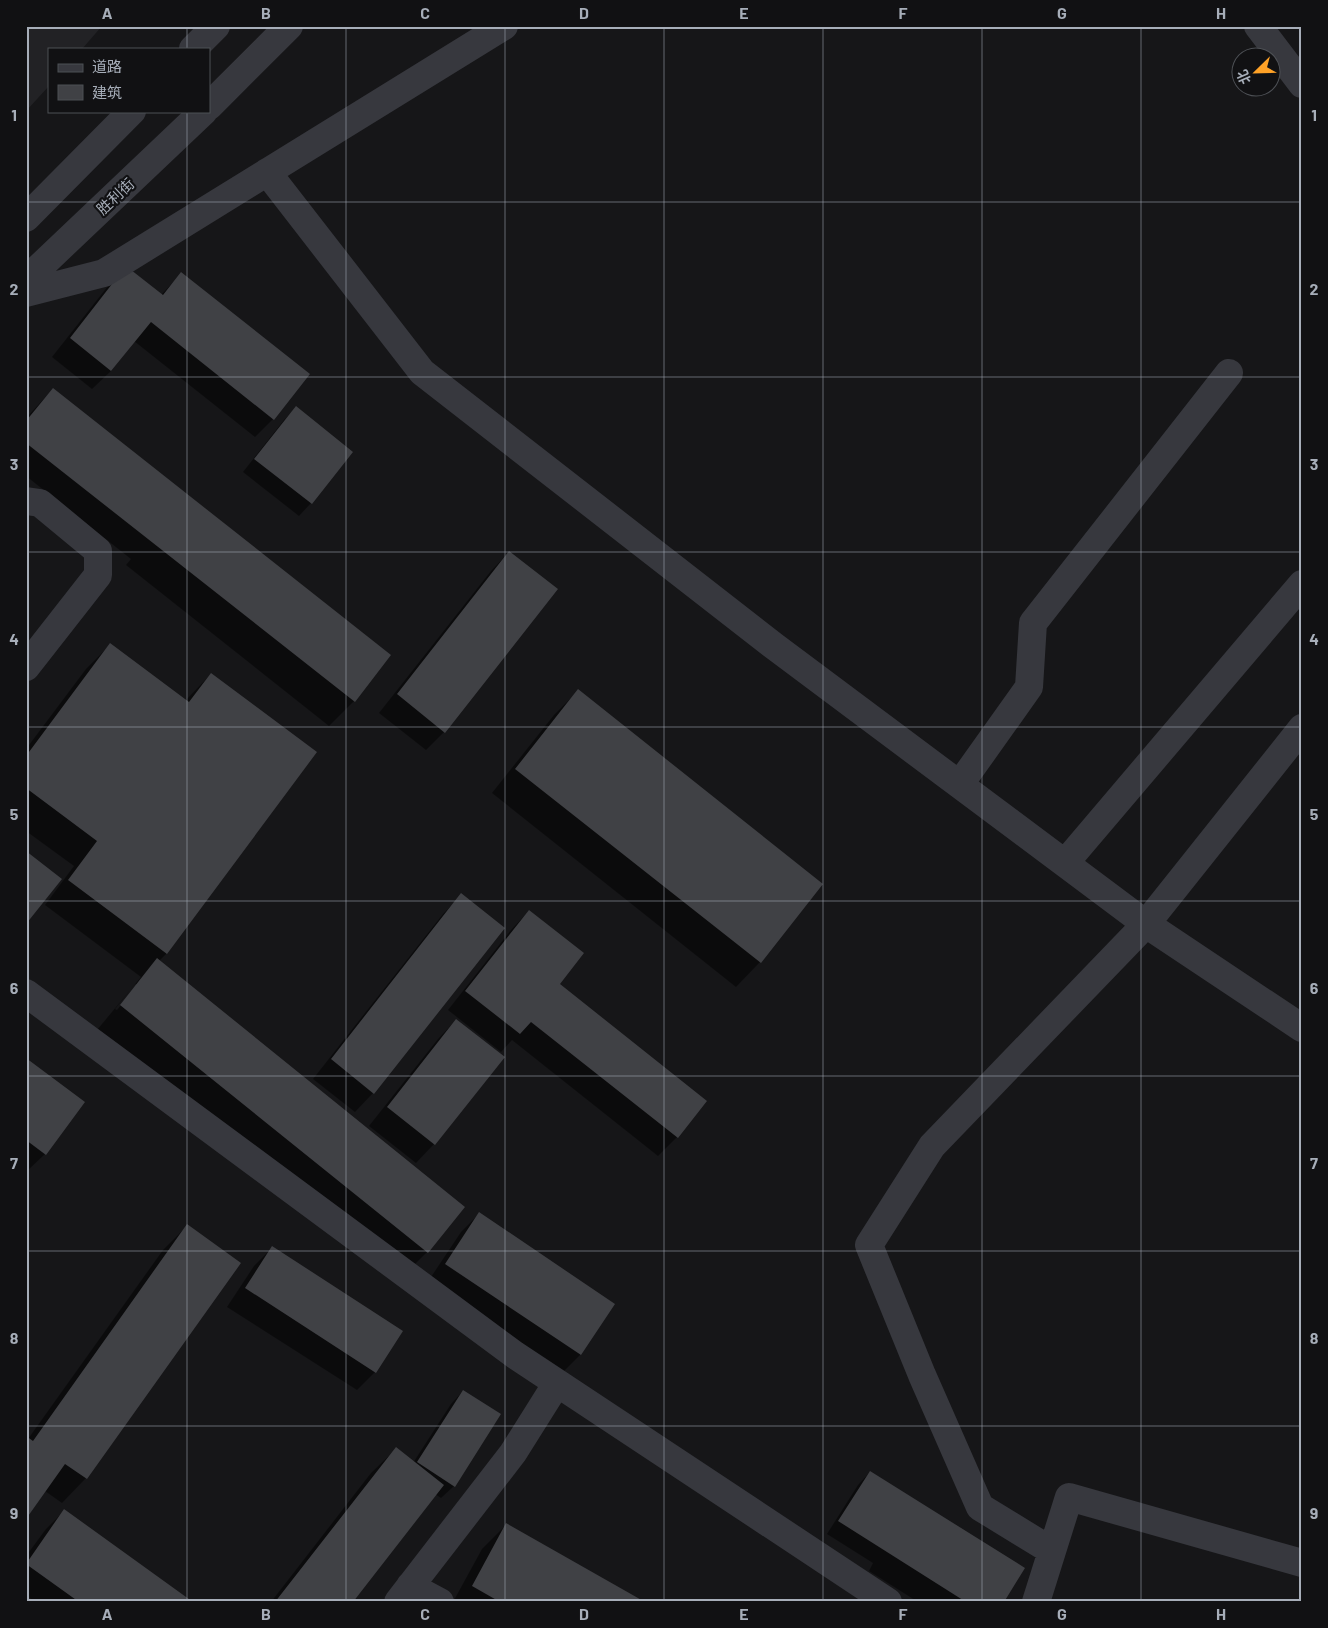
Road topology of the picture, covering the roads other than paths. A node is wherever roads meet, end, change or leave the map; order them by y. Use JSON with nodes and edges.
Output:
{"nodes":[{"id":1,"x":216,"y":26,"type":"edge"},
{"id":2,"x":289,"y":26,"type":"edge"},
{"id":3,"x":504,"y":26,"type":"edge"},
{"id":4,"x":1258,"y":26,"type":"edge"},
{"id":5,"x":194,"y":48,"type":"edge"},
{"id":6,"x":1302,"y":84,"type":"edge"},
{"id":7,"x":210,"y":105,"type":"edge"},
{"id":8,"x":131,"y":112,"type":"edge"},
{"id":9,"x":203,"y":112,"type":"edge"},
{"id":10,"x":267,"y":172,"type":"junction"},
{"id":11,"x":26,"y":218,"type":"edge"},
{"id":12,"x":26,"y":280,"type":"edge"},
{"id":13,"x":26,"y":293,"type":"edge"},
{"id":14,"x":1229,"y":373,"type":"dead end"},
{"id":15,"x":26,"y":501,"type":"edge"},
{"id":16,"x":1302,"y":584,"type":"edge"},
{"id":17,"x":26,"y":667,"type":"edge"},
{"id":18,"x":1302,"y":728,"type":"edge"},
{"id":19,"x":960,"y":784,"type":"junction"},
{"id":20,"x":1065,"y":863,"type":"junction"},
{"id":21,"x":1146,"y":924,"type":"junction"},
{"id":22,"x":26,"y":992,"type":"edge"},
{"id":23,"x":1302,"y":1028,"type":"edge"},
{"id":24,"x":557,"y":1383,"type":"junction"},
{"id":25,"x":1052,"y":1551,"type":"junction"},
{"id":26,"x":1302,"y":1563,"type":"edge"},
{"id":27,"x":404,"y":1594,"type":"edge"},
{"id":28,"x":440,"y":1602,"type":"edge"},
{"id":29,"x":888,"y":1602,"type":"edge"},
{"id":30,"x":1036,"y":1602,"type":"edge"}],
"edges":[{"from":1,"to":5,"type":"street"},
{"from":2,"to":7,"type":"street"},
{"from":3,"to":10,"type":"street"},
{"from":4,"to":6,"type":"street"},
{"from":8,"to":11,"type":"street"},
{"from":9,"to":12,"type":"street","name":"胜利街"},
{"from":10,"to":13,"type":"street"},
{"from":10,"to":19,"type":"street"},
{"from":14,"to":19,"type":"street"},
{"from":15,"to":17,"type":"street"},
{"from":16,"to":20,"type":"street"},
{"from":18,"to":21,"type":"street"},
{"from":19,"to":20,"type":"street"},
{"from":20,"to":21,"type":"street"},
{"from":21,"to":23,"type":"street"},
{"from":21,"to":25,"type":"street"},
{"from":22,"to":24,"type":"street"},
{"from":24,"to":27,"type":"street"},
{"from":24,"to":29,"type":"street"},
{"from":25,"to":26,"type":"street"},
{"from":25,"to":30,"type":"street"},
{"from":27,"to":28,"type":"street"}]}
